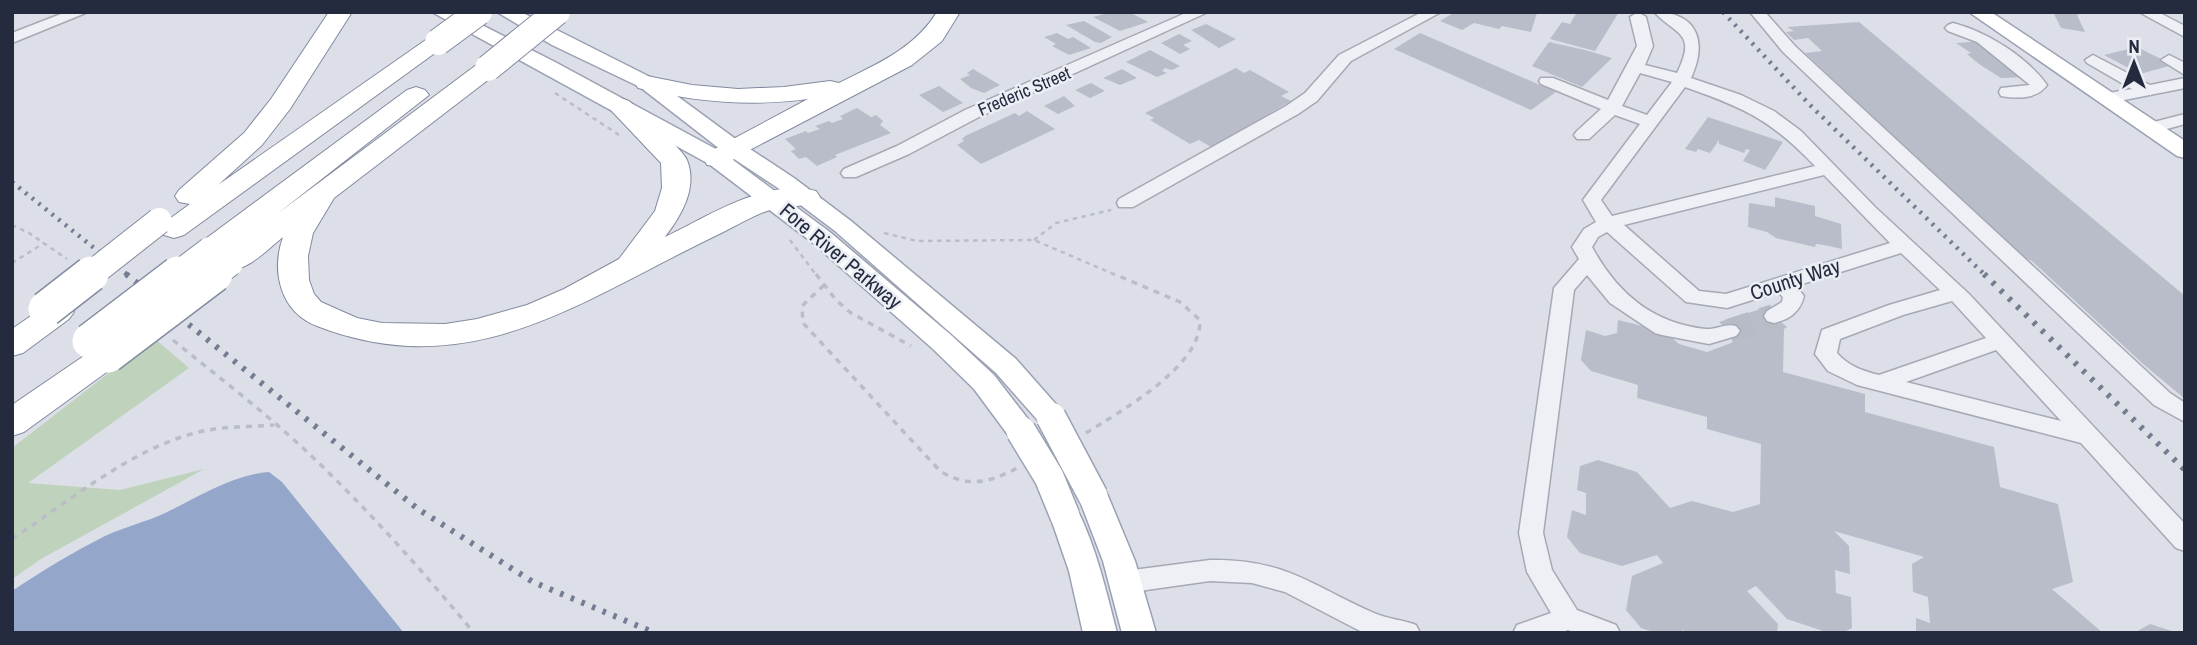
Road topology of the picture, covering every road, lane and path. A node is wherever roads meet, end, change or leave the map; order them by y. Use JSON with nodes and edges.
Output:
{"nodes":[{"id":1,"x":81,"y":12,"type":"edge"},
{"id":2,"x":341,"y":12,"type":"edge"},
{"id":3,"x":441,"y":12,"type":"edge"},
{"id":4,"x":479,"y":12,"type":"edge"},
{"id":5,"x":506,"y":12,"type":"edge"},
{"id":6,"x":527,"y":12,"type":"edge"},
{"id":7,"x":557,"y":12,"type":"edge"},
{"id":8,"x":949,"y":12,"type":"edge"},
{"id":9,"x":1201,"y":12,"type":"edge"},
{"id":10,"x":1433,"y":12,"type":"edge"},
{"id":11,"x":1661,"y":12,"type":"edge"},
{"id":12,"x":1757,"y":12,"type":"edge"},
{"id":13,"x":1978,"y":12,"type":"edge"},
{"id":14,"x":2146,"y":12,"type":"edge"},
{"id":15,"x":2169,"y":12,"type":"edge"},
{"id":16,"x":1637,"y":17,"type":"dead end"},
{"id":17,"x":1688,"y":20,"type":"edge"},
{"id":18,"x":2185,"y":21,"type":"edge"},
{"id":19,"x":1953,"y":28,"type":"dead end"},
{"id":20,"x":2185,"y":32,"type":"edge"},
{"id":21,"x":12,"y":38,"type":"edge"},
{"id":22,"x":2093,"y":60,"type":"dead end"},
{"id":23,"x":2169,"y":60,"type":"dead end"},
{"id":24,"x":477,"y":62,"type":"junction"},
{"id":25,"x":1636,"y":68,"type":"junction"},
{"id":26,"x":2185,"y":70,"type":"edge"},
{"id":27,"x":2115,"y":72,"type":"junction"},
{"id":28,"x":2078,"y":78,"type":"junction"},
{"id":29,"x":1682,"y":80,"type":"junction"},
{"id":30,"x":1547,"y":81,"type":"dead end"},
{"id":31,"x":859,"y":82,"type":"junction"},
{"id":32,"x":647,"y":83,"type":"junction"},
{"id":33,"x":2181,"y":86,"type":"edge"},
{"id":34,"x":2148,"y":91,"type":"junction"},
{"id":35,"x":2007,"y":92,"type":"dead end"},
{"id":36,"x":2109,"y":98,"type":"junction"},
{"id":37,"x":620,"y":106,"type":"junction"},
{"id":38,"x":1612,"y":108,"type":"junction"},
{"id":39,"x":2185,"y":119,"type":"edge"},
{"id":40,"x":1650,"y":122,"type":"junction"},
{"id":41,"x":2152,"y":128,"type":"junction"},
{"id":42,"x":1583,"y":135,"type":"dead end"},
{"id":43,"x":2185,"y":150,"type":"edge"},
{"id":44,"x":725,"y":154,"type":"junction"},
{"id":45,"x":1827,"y":169,"type":"junction"},
{"id":46,"x":850,"y":173,"type":"dead end"},
{"id":47,"x":324,"y":192,"type":"junction"},
{"id":48,"x":806,"y":197,"type":"junction"},
{"id":49,"x":774,"y":200,"type":"junction"},
{"id":50,"x":1118,"y":207,"type":"joint"},
{"id":51,"x":1608,"y":223,"type":"junction"},
{"id":52,"x":167,"y":225,"type":"junction"},
{"id":53,"x":1034,"y":240,"type":"dead end"},
{"id":54,"x":44,"y":243,"type":"dead end"},
{"id":55,"x":1904,"y":245,"type":"junction"},
{"id":56,"x":220,"y":256,"type":"junction"},
{"id":57,"x":1589,"y":260,"type":"junction"},
{"id":58,"x":12,"y":263,"type":"edge"},
{"id":59,"x":627,"y":267,"type":"junction"},
{"id":60,"x":1782,"y":284,"type":"junction"},
{"id":61,"x":1955,"y":293,"type":"junction"},
{"id":62,"x":52,"y":311,"type":"junction"},
{"id":63,"x":1774,"y":316,"type":"tunnel mouth"},
{"id":64,"x":1729,"y":331,"type":"tunnel mouth"},
{"id":65,"x":12,"y":336,"type":"edge"},
{"id":66,"x":1999,"y":341,"type":"junction"},
{"id":67,"x":12,"y":345,"type":"edge"},
{"id":68,"x":99,"y":348,"type":"junction"},
{"id":69,"x":1879,"y":383,"type":"junction"},
{"id":70,"x":12,"y":399,"type":"edge"},
{"id":71,"x":2185,"y":414,"type":"edge"},
{"id":72,"x":12,"y":423,"type":"edge"},
{"id":73,"x":1021,"y":431,"type":"joint"},
{"id":74,"x":2086,"y":436,"type":"junction"},
{"id":75,"x":1065,"y":516,"type":"joint"},
{"id":76,"x":12,"y":539,"type":"edge"},
{"id":77,"x":2185,"y":541,"type":"edge"},
{"id":78,"x":1125,"y":582,"type":"junction"},
{"id":79,"x":1568,"y":618,"type":"junction"},
{"id":80,"x":1099,"y":629,"type":"edge"},
{"id":81,"x":1139,"y":631,"type":"edge"},
{"id":82,"x":474,"y":633,"type":"edge"},
{"id":83,"x":1407,"y":633,"type":"edge"},
{"id":84,"x":1526,"y":633,"type":"edge"},
{"id":85,"x":1607,"y":633,"type":"edge"}],
"edges":[{"from":1,"to":21,"type":"street"},
{"from":2,"to":52,"type":"highway"},
{"from":3,"to":37,"type":"main road","name":"Fore River Parkway"},
{"from":4,"to":52,"type":"highway","bridge":true},
{"from":5,"to":32,"type":"main road","name":"Fore River Parkway"},
{"from":6,"to":24,"type":"highway"},
{"from":7,"to":24,"type":"highway","bridge":true},
{"from":8,"to":31,"type":"highway"},
{"from":9,"to":46,"type":"street","name":"Frederic Street"},
{"from":10,"to":50,"type":"street"},
{"from":11,"to":17,"type":"street","name":"County Way"},
{"from":12,"to":71,"type":"street"},
{"from":13,"to":28,"type":"main road"},
{"from":14,"to":20,"type":"street"},
{"from":15,"to":18,"type":"street"},
{"from":16,"to":25,"type":"street"},
{"from":17,"to":29,"type":"street","name":"County Way"},
{"from":19,"to":35,"type":"street"},
{"from":22,"to":27,"type":"street"},
{"from":23,"to":26,"type":"street"},
{"from":24,"to":47,"type":"highway"},
{"from":24,"to":56,"type":"highway"},
{"from":25,"to":29,"type":"street"},
{"from":25,"to":38,"type":"street"},
{"from":27,"to":28,"type":"street"},
{"from":27,"to":34,"type":"street"},
{"from":28,"to":36,"type":"main road"},
{"from":29,"to":40,"type":"street","name":"County Way"},
{"from":29,"to":45,"type":"street"},
{"from":30,"to":38,"type":"street"},
{"from":31,"to":32,"type":"highway"},
{"from":31,"to":44,"type":"highway"},
{"from":32,"to":44,"type":"main road","name":"Fore River Parkway"},
{"from":33,"to":34,"type":"street"},
{"from":34,"to":36,"type":"street"},
{"from":36,"to":41,"type":"main road"},
{"from":37,"to":44,"type":"main road","name":"Fore River Parkway"},
{"from":37,"to":59,"type":"highway"},
{"from":38,"to":40,"type":"street"},
{"from":38,"to":42,"type":"street"},
{"from":39,"to":41,"type":"street"},
{"from":40,"to":51,"type":"street","name":"County Way"},
{"from":41,"to":43,"type":"main road"},
{"from":44,"to":48,"type":"main road","name":"Fore River Parkway"},
{"from":44,"to":49,"type":"main road","name":"Fore River Parkway"},
{"from":45,"to":51,"type":"street"},
{"from":45,"to":55,"type":"street"},
{"from":47,"to":56,"type":"highway"},
{"from":47,"to":59,"type":"highway"},
{"from":48,"to":49,"type":"highway"},
{"from":48,"to":78,"type":"main road","name":"Fore River Parkway","bridge":true},
{"from":49,"to":59,"type":"highway"},
{"from":49,"to":73,"type":"main road","name":"Fore River Parkway"},
{"from":50,"to":53,"type":"path"},
{"from":51,"to":57,"type":"street"},
{"from":51,"to":60,"type":"street","name":"County Way"},
{"from":52,"to":62,"type":"highway"},
{"from":54,"to":58,"type":"path"},
{"from":55,"to":60,"type":"street","name":"County Way"},
{"from":55,"to":61,"type":"street"},
{"from":56,"to":68,"type":"highway","bridge":true},
{"from":57,"to":64,"type":"street"},
{"from":57,"to":79,"type":"street"},
{"from":60,"to":63,"type":"street"},
{"from":61,"to":66,"type":"street"},
{"from":61,"to":69,"type":"street"},
{"from":62,"to":65,"type":"highway"},
{"from":62,"to":67,"type":"highway"},
{"from":66,"to":69,"type":"street"},
{"from":66,"to":74,"type":"street"},
{"from":68,"to":70,"type":"highway"},
{"from":68,"to":72,"type":"highway"},
{"from":69,"to":74,"type":"street"},
{"from":73,"to":75,"type":"main road","name":"Fore River Parkway","bridge":true},
{"from":74,"to":77,"type":"street"},
{"from":75,"to":80,"type":"main road","name":"Fore River Parkway"},
{"from":76,"to":82,"type":"path"},
{"from":78,"to":81,"type":"main road","name":"Fore River Parkway"},
{"from":78,"to":83,"type":"street"},
{"from":79,"to":84,"type":"street"},
{"from":79,"to":85,"type":"street"}]}
